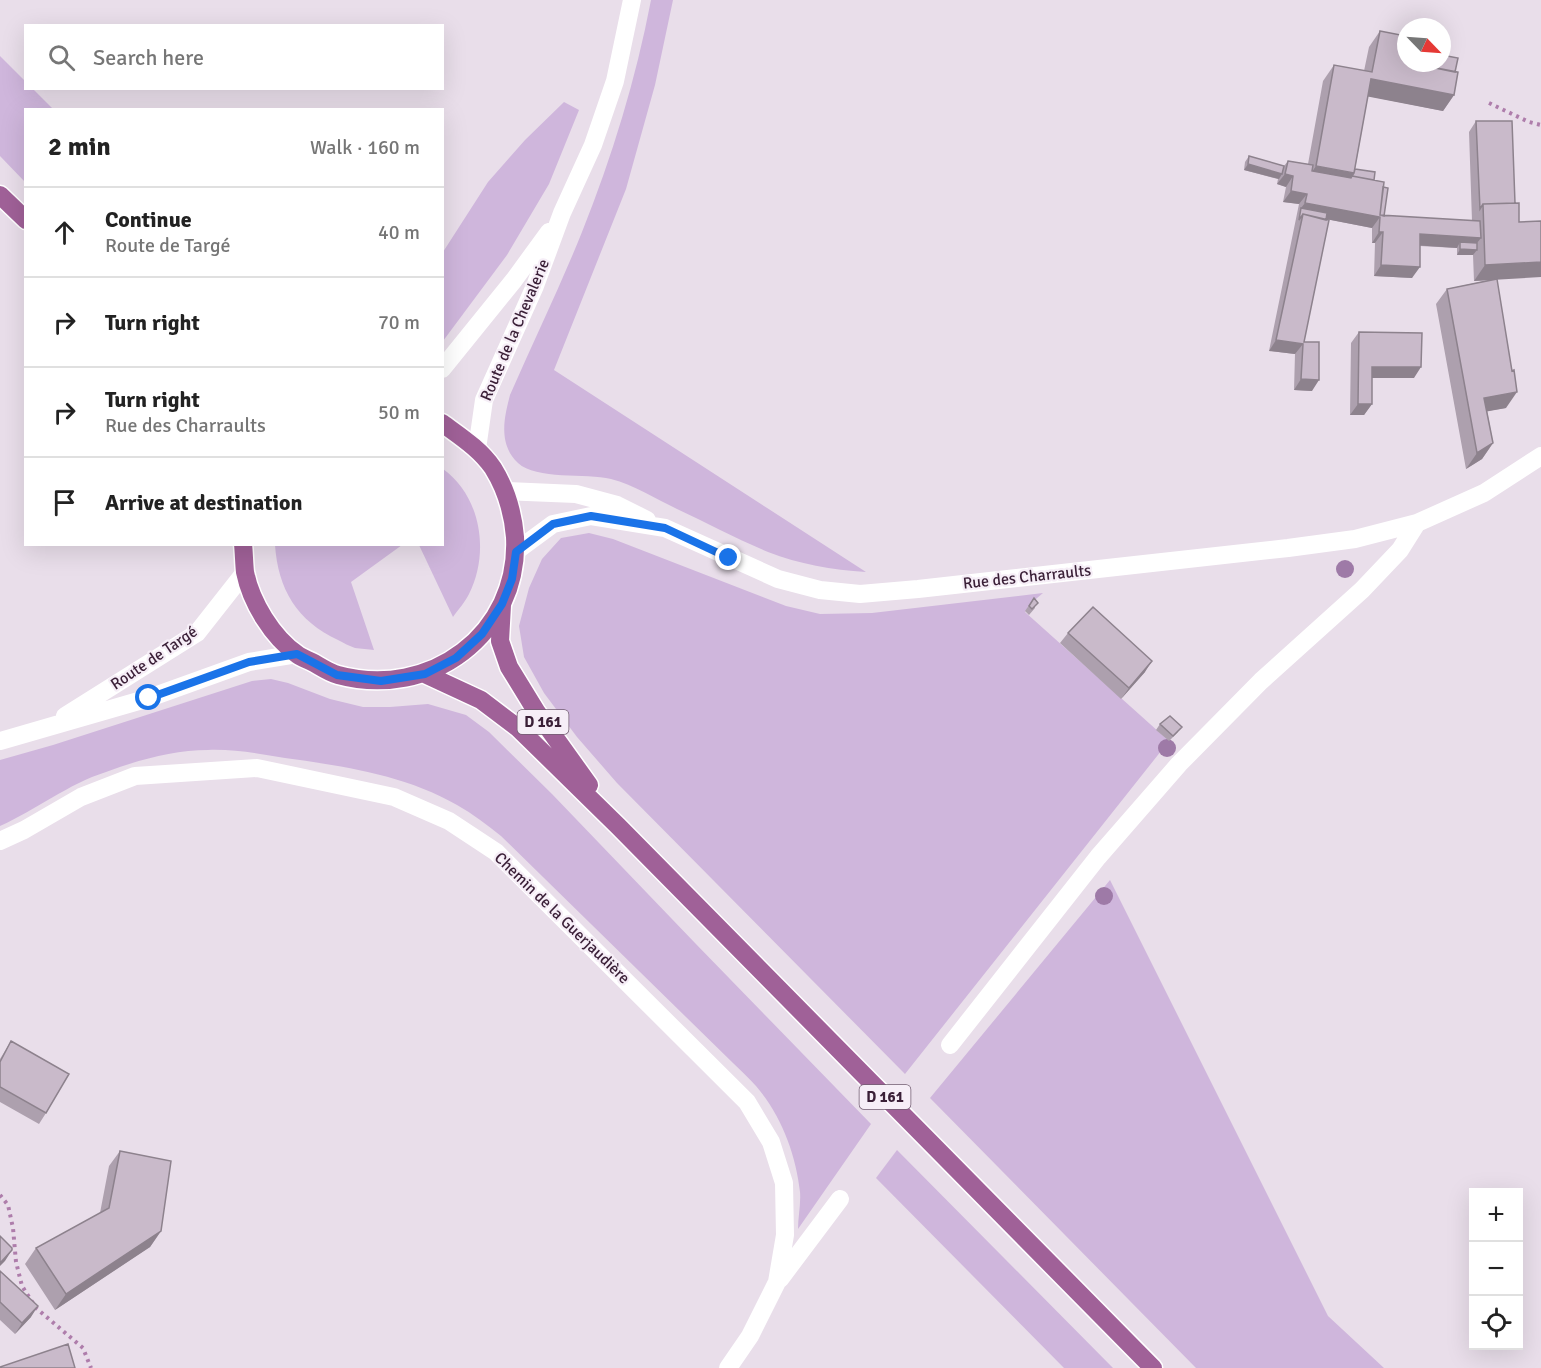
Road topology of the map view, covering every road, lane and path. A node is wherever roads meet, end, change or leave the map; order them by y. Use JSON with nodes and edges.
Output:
{"nodes":[{"id":1,"x":632,"y":0,"type":"edge"},
{"id":2,"x":1489,"y":103,"type":"dead end"},
{"id":3,"x":1541,"y":125,"type":"edge"},
{"id":4,"x":0,"y":195,"type":"edge"},
{"id":5,"x":562,"y":213,"type":"junction"},
{"id":6,"x":24,"y":218,"type":"edge"},
{"id":7,"x":444,"y":367,"type":"edge"},
{"id":8,"x":444,"y":424,"type":"edge"},
{"id":9,"x":477,"y":449,"type":"junction"},
{"id":10,"x":1541,"y":456,"type":"edge"},
{"id":11,"x":505,"y":491,"type":"junction"},
{"id":12,"x":1417,"y":523,"type":"junction"},
{"id":13,"x":665,"y":528,"type":"junction"},
{"id":14,"x":243,"y":546,"type":"edge"},
{"id":15,"x":516,"y":552,"type":"junction"},
{"id":16,"x":245,"y":572,"type":"junction"},
{"id":17,"x":502,"y":604,"type":"junction"},
{"id":18,"x":297,"y":654,"type":"junction"},
{"id":19,"x":425,"y":674,"type":"junction"},
{"id":20,"x":48,"y":727,"type":"junction"},
{"id":21,"x":0,"y":741,"type":"edge"},
{"id":22,"x":618,"y":826,"type":"junction"},
{"id":23,"x":0,"y":841,"type":"edge"},
{"id":24,"x":950,"y":1045,"type":"dead end"},
{"id":25,"x":0,"y":1195,"type":"edge"},
{"id":26,"x":840,"y":1199,"type":"dead end"},
{"id":27,"x":777,"y":1282,"type":"junction"},
{"id":28,"x":91,"y":1368,"type":"edge"},
{"id":29,"x":728,"y":1368,"type":"edge"},
{"id":30,"x":1153,"y":1368,"type":"edge"}],
"edges":[{"from":1,"to":5,"type":"street","name":"Route de la Chevalerie"},
{"from":2,"to":3,"type":"path"},
{"from":4,"to":6,"type":"main road"},
{"from":5,"to":7,"type":"street","name":"Route de la Chevalerie"},
{"from":5,"to":9,"type":"street","name":"Route de la Chevalerie"},
{"from":8,"to":9,"type":"main road"},
{"from":9,"to":11,"type":"main road"},
{"from":10,"to":12,"type":"street","name":"Rue des Charraults"},
{"from":11,"to":13,"type":"street"},
{"from":11,"to":15,"type":"main road"},
{"from":12,"to":13,"type":"street","name":"Rue des Charraults"},
{"from":12,"to":24,"type":"street"},
{"from":13,"to":15,"type":"street","name":"Rue des Charraults"},
{"from":14,"to":16,"type":"main road"},
{"from":15,"to":17,"type":"main road"},
{"from":16,"to":18,"type":"main road"},
{"from":16,"to":20,"type":"street","name":"Route de Targé"},
{"from":17,"to":19,"type":"main road"},
{"from":17,"to":22,"type":"main road","number":"D 161"},
{"from":18,"to":19,"type":"main road"},
{"from":18,"to":20,"type":"street","name":"Route de Targé"},
{"from":19,"to":22,"type":"main road","number":"D 161"},
{"from":20,"to":21,"type":"street","name":"Route de Targé"},
{"from":22,"to":30,"type":"main road","number":"D 161"},
{"from":23,"to":27,"type":"street","name":"Chemin de la Guerjaudière"},
{"from":25,"to":28,"type":"path"},
{"from":26,"to":27,"type":"street"},
{"from":27,"to":29,"type":"street","name":"Chemin de la Guerjaudière"}]}
